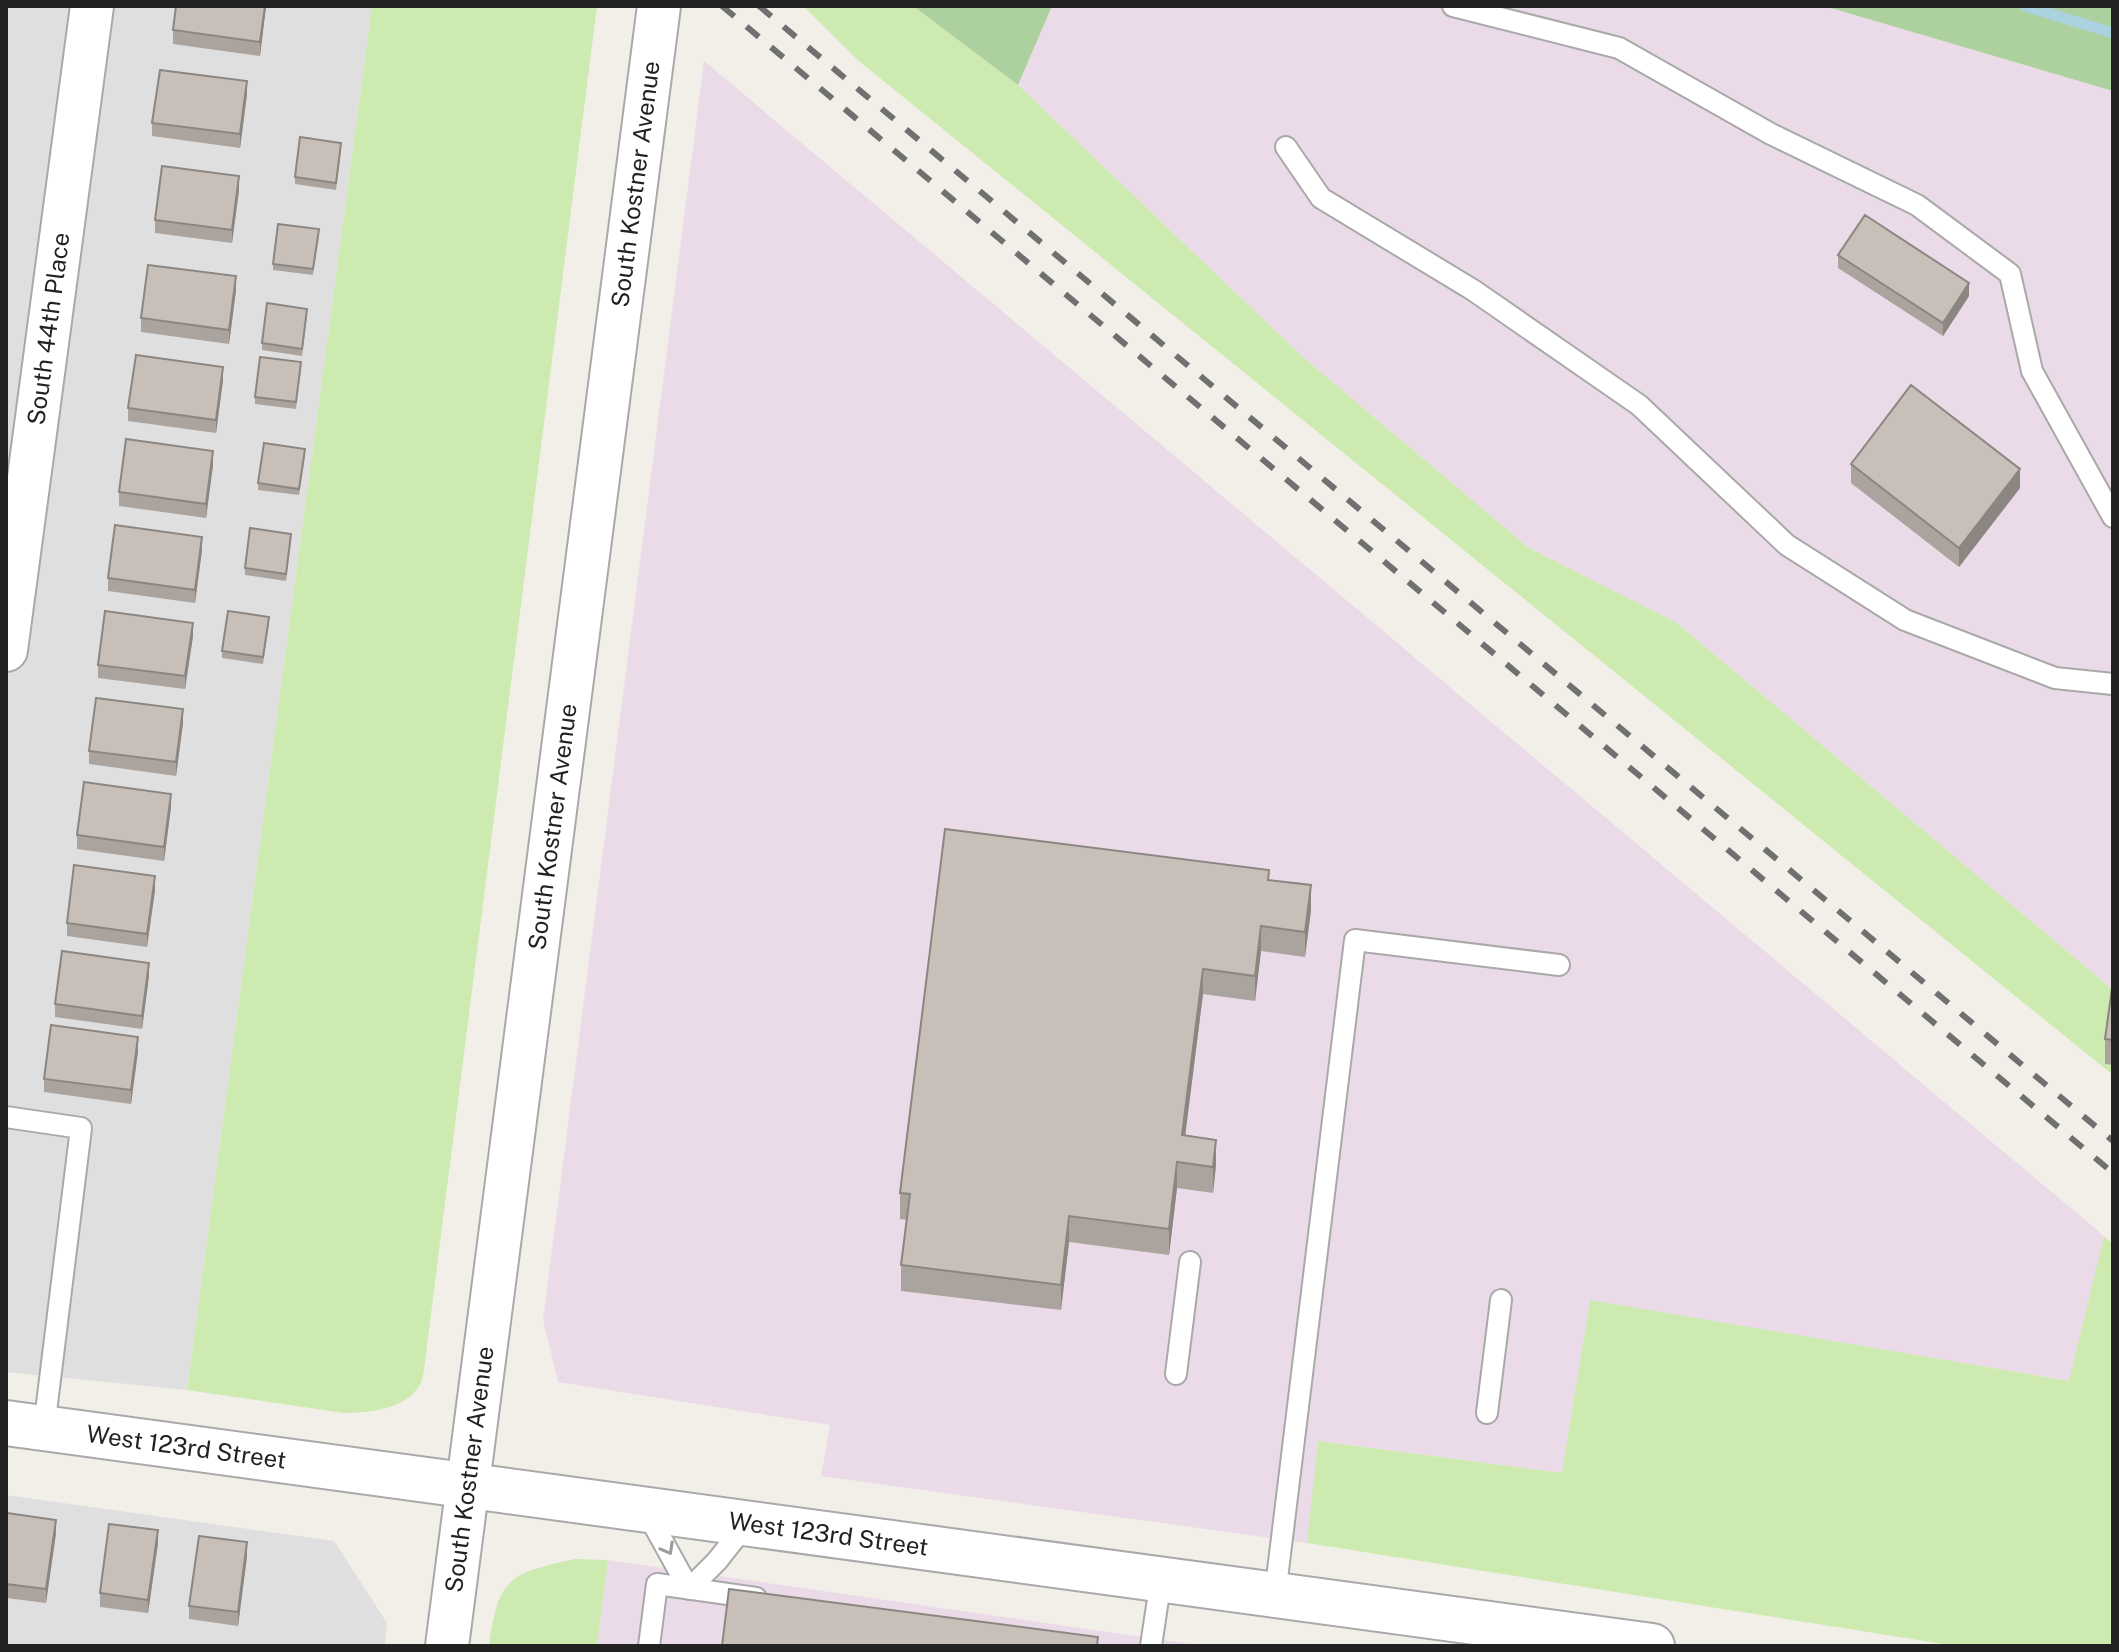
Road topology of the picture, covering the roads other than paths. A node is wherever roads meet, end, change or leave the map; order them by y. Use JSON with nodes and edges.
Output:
{"nodes":[{"id":1,"x":92,"y":6,"type":"edge"},
{"id":2,"x":659,"y":6,"type":"edge"},
{"id":3,"x":1453,"y":6,"type":"edge"},
{"id":4,"x":1286,"y":147,"type":"dead end"},
{"id":5,"x":2113,"y":517,"type":"edge"},
{"id":6,"x":6,"y":650,"type":"edge"},
{"id":7,"x":2113,"y":684,"type":"edge"},
{"id":8,"x":1559,"y":965,"type":"dead end"},
{"id":9,"x":6,"y":1117,"type":"edge"},
{"id":10,"x":1190,"y":1262,"type":"dead end"},
{"id":11,"x":1501,"y":1300,"type":"dead end"},
{"id":12,"x":1176,"y":1374,"type":"dead end"},
{"id":13,"x":1487,"y":1413,"type":"dead end"},
{"id":14,"x":25,"y":1425,"type":"edge"},
{"id":15,"x":467,"y":1486,"type":"junction"},
{"id":16,"x":645,"y":1510,"type":"junction"},
{"id":17,"x":747,"y":1523,"type":"junction"},
{"id":18,"x":1161,"y":1579,"type":"junction"},
{"id":19,"x":689,"y":1589,"type":"junction"},
{"id":20,"x":1275,"y":1595,"type":"junction"},
{"id":21,"x":783,"y":1602,"type":"edge"},
{"id":22,"x":1581,"y":1641,"type":"edge"},
{"id":23,"x":447,"y":1646,"type":"edge"},
{"id":24,"x":649,"y":1646,"type":"edge"},
{"id":25,"x":1151,"y":1646,"type":"edge"},
{"id":26,"x":1652,"y":1646,"type":"edge"}],
"edges":[{"from":1,"to":6,"type":"street","name":"South 44th Place"},
{"from":2,"to":15,"type":"street","name":"South Kostner Avenue"},
{"from":3,"to":5,"type":"lane"},
{"from":4,"to":7,"type":"lane"},
{"from":8,"to":20,"type":"lane"},
{"from":9,"to":14,"type":"lane"},
{"from":10,"to":12,"type":"lane"},
{"from":11,"to":13,"type":"lane"},
{"from":14,"to":15,"type":"street","name":"West 123rd Street"},
{"from":15,"to":16,"type":"street","name":"West 123rd Street"},
{"from":15,"to":23,"type":"street","name":"South Kostner Avenue"},
{"from":16,"to":17,"type":"street","name":"West 123rd Street"},
{"from":16,"to":19,"type":"lane","one_way":true},
{"from":17,"to":18,"type":"street","name":"West 123rd Street"},
{"from":17,"to":19,"type":"lane"},
{"from":18,"to":20,"type":"street","name":"West 123rd Street"},
{"from":18,"to":25,"type":"lane"},
{"from":19,"to":21,"type":"lane"},
{"from":19,"to":24,"type":"lane"},
{"from":20,"to":22,"type":"street","name":"West 123rd Street"},
{"from":22,"to":26,"type":"street","name":"West 123rd Street"}]}
